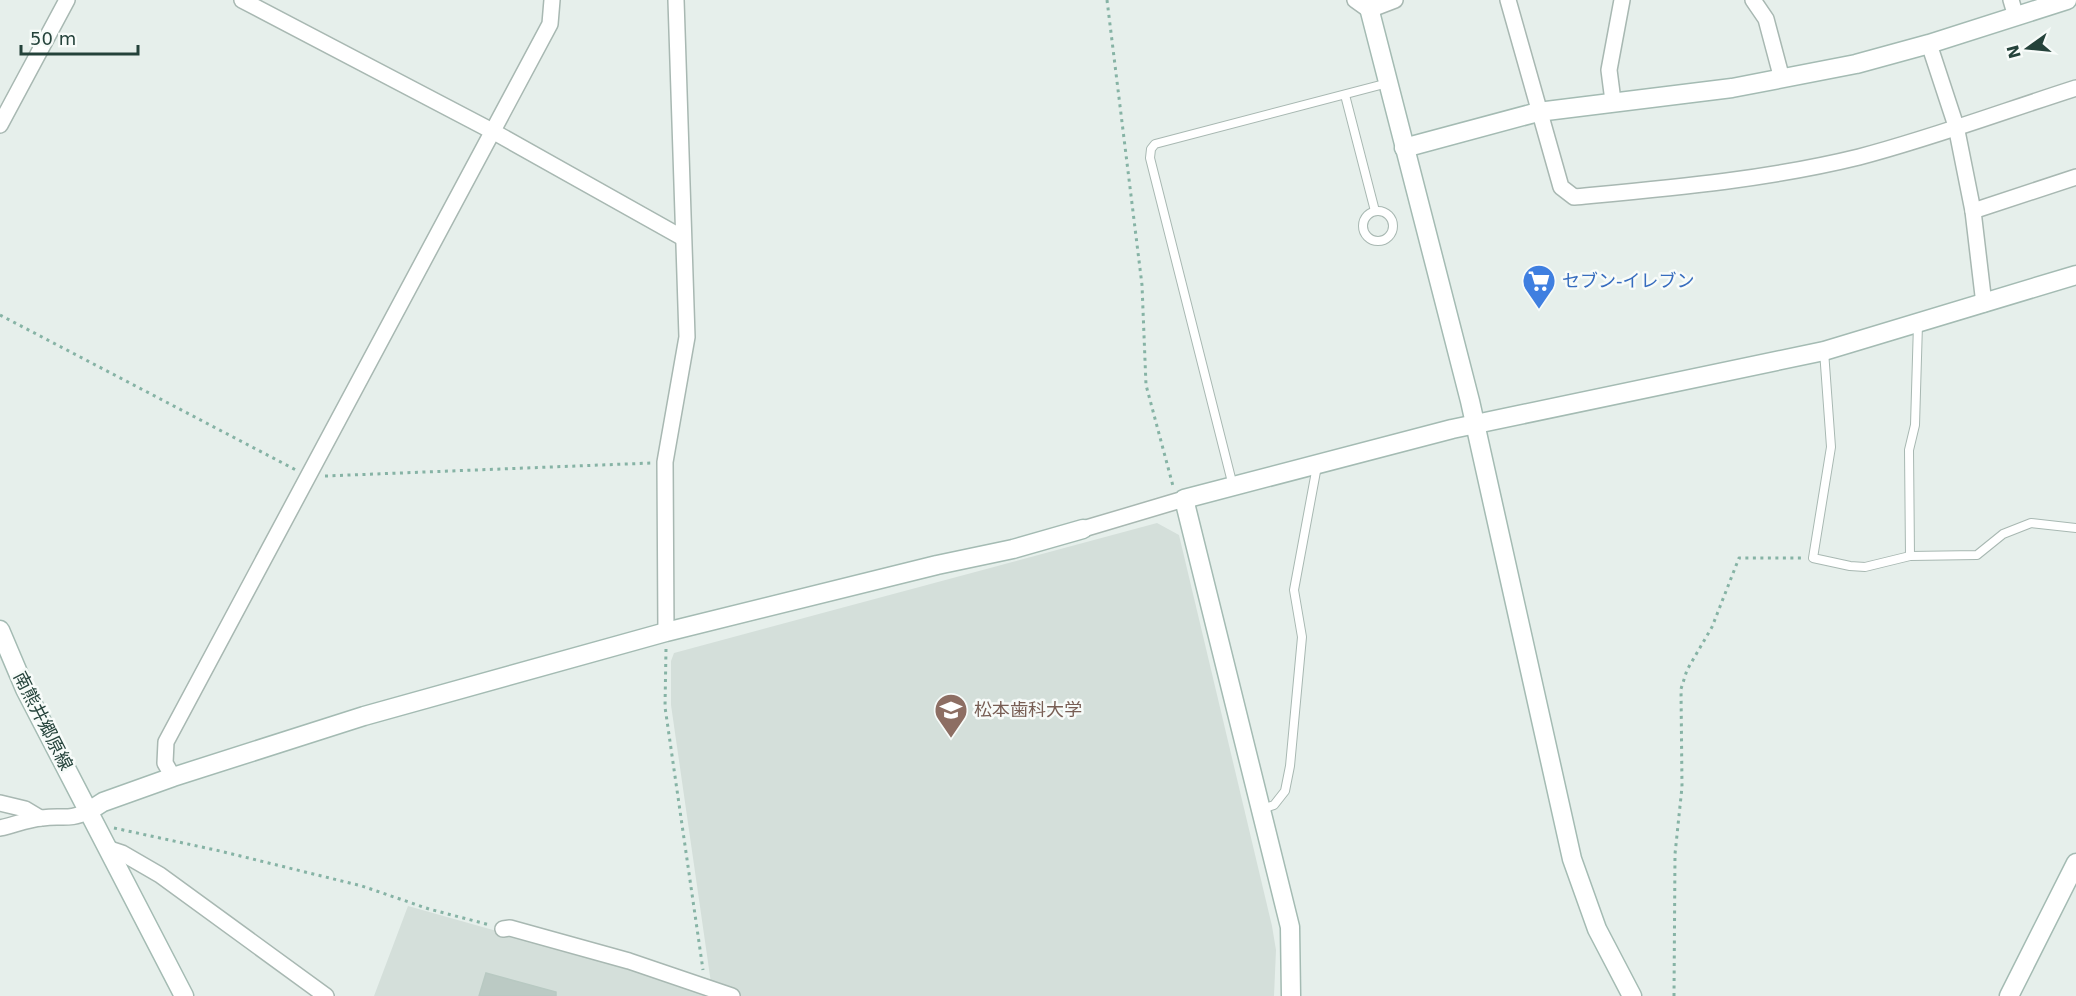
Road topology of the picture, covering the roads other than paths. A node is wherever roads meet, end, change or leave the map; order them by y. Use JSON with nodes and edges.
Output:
{"nodes":[{"id":1,"x":67,"y":0,"type":"edge"},
{"id":2,"x":242,"y":0,"type":"edge"},
{"id":3,"x":552,"y":0,"type":"edge"},
{"id":4,"x":676,"y":0,"type":"edge"},
{"id":5,"x":1395,"y":0,"type":"edge"},
{"id":6,"x":1508,"y":0,"type":"edge"},
{"id":7,"x":1623,"y":0,"type":"edge"},
{"id":8,"x":1753,"y":0,"type":"edge"},
{"id":9,"x":2067,"y":0,"type":"edge"},
{"id":10,"x":1364,"y":3,"type":"edge"},
{"id":11,"x":2014,"y":8,"type":"edge"},
{"id":12,"x":1929,"y":44,"type":"junction"},
{"id":13,"x":1782,"y":79,"type":"junction"},
{"id":14,"x":1388,"y":83,"type":"junction"},
{"id":15,"x":2076,"y":88,"type":"edge"},
{"id":16,"x":1345,"y":95,"type":"junction"},
{"id":17,"x":1613,"y":101,"type":"junction"},
{"id":18,"x":1538,"y":112,"type":"junction"},
{"id":19,"x":0,"y":125,"type":"edge"},
{"id":20,"x":1956,"y":126,"type":"junction"},
{"id":21,"x":494,"y":132,"type":"junction"},
{"id":22,"x":1404,"y":148,"type":"junction"},
{"id":23,"x":2076,"y":177,"type":"edge"},
{"id":24,"x":1375,"y":211,"type":"junction"},
{"id":25,"x":1973,"y":211,"type":"junction"},
{"id":26,"x":683,"y":238,"type":"junction"},
{"id":27,"x":2076,"y":275,"type":"edge"},
{"id":28,"x":1984,"y":304,"type":"junction"},
{"id":29,"x":1918,"y":324,"type":"junction"},
{"id":30,"x":1824,"y":351,"type":"junction"},
{"id":31,"x":1475,"y":425,"type":"junction"},
{"id":32,"x":1318,"y":462,"type":"junction"},
{"id":33,"x":1233,"y":486,"type":"junction"},
{"id":34,"x":1184,"y":499,"type":"junction"},
{"id":35,"x":2076,"y":528,"type":"edge"},
{"id":36,"x":1083,"y":529,"type":"joint"},
{"id":37,"x":1910,"y":555,"type":"junction"},
{"id":38,"x":0,"y":630,"type":"edge"},
{"id":39,"x":666,"y":632,"type":"junction"},
{"id":40,"x":172,"y":777,"type":"junction"},
{"id":41,"x":0,"y":803,"type":"edge"},
{"id":42,"x":1260,"y":810,"type":"junction"},
{"id":43,"x":89,"y":811,"type":"junction"},
{"id":44,"x":40,"y":818,"type":"junction"},
{"id":45,"x":0,"y":828,"type":"edge"},
{"id":46,"x":107,"y":848,"type":"junction"},
{"id":47,"x":2076,"y":863,"type":"edge"},
{"id":48,"x":503,"y":929,"type":"road end"},
{"id":49,"x":184,"y":996,"type":"edge"},
{"id":50,"x":326,"y":996,"type":"edge"},
{"id":51,"x":732,"y":996,"type":"edge"},
{"id":52,"x":1291,"y":996,"type":"edge"},
{"id":53,"x":1632,"y":996,"type":"edge"},
{"id":54,"x":2008,"y":996,"type":"edge"}],
"edges":[{"from":1,"to":19,"type":"street"},
{"from":2,"to":21,"type":"street"},
{"from":3,"to":21,"type":"street"},
{"from":4,"to":26,"type":"street"},
{"from":5,"to":10,"type":"street"},
{"from":6,"to":18,"type":"street"},
{"from":7,"to":17,"type":"street"},
{"from":8,"to":13,"type":"street"},
{"from":9,"to":11,"type":"street"},
{"from":10,"to":14,"type":"street"},
{"from":11,"to":12,"type":"street"},
{"from":12,"to":13,"type":"street"},
{"from":12,"to":20,"type":"street"},
{"from":13,"to":17,"type":"street"},
{"from":14,"to":16,"type":"lane"},
{"from":14,"to":22,"type":"street"},
{"from":15,"to":20,"type":"street"},
{"from":16,"to":24,"type":"lane"},
{"from":16,"to":33,"type":"lane"},
{"from":17,"to":18,"type":"street"},
{"from":18,"to":20,"type":"street"},
{"from":18,"to":22,"type":"street"},
{"from":20,"to":25,"type":"street"},
{"from":21,"to":26,"type":"street"},
{"from":21,"to":40,"type":"street"},
{"from":22,"to":31,"type":"street"},
{"from":23,"to":25,"type":"street"},
{"from":24,"to":24,"type":"lane"},
{"from":25,"to":28,"type":"street"},
{"from":26,"to":39,"type":"street"},
{"from":27,"to":28,"type":"street"},
{"from":28,"to":29,"type":"street"},
{"from":29,"to":30,"type":"street"},
{"from":29,"to":37,"type":"lane"},
{"from":30,"to":31,"type":"street"},
{"from":30,"to":37,"type":"lane"},
{"from":31,"to":32,"type":"street"},
{"from":31,"to":53,"type":"street"},
{"from":32,"to":33,"type":"street"},
{"from":32,"to":42,"type":"lane"},
{"from":33,"to":34,"type":"street"},
{"from":34,"to":36,"type":"street"},
{"from":34,"to":42,"type":"street"},
{"from":35,"to":37,"type":"lane"},
{"from":36,"to":39,"type":"street"},
{"from":38,"to":43,"type":"street","name":"南熊井郷原線"},
{"from":39,"to":40,"type":"street"},
{"from":40,"to":43,"type":"street"},
{"from":41,"to":44,"type":"street"},
{"from":42,"to":52,"type":"street"},
{"from":43,"to":44,"type":"street"},
{"from":43,"to":46,"type":"street","name":"南熊井郷原線"},
{"from":44,"to":45,"type":"street"},
{"from":46,"to":49,"type":"street","name":"南熊井郷原線"},
{"from":46,"to":50,"type":"street"},
{"from":47,"to":54,"type":"street"},
{"from":48,"to":51,"type":"street"}]}
